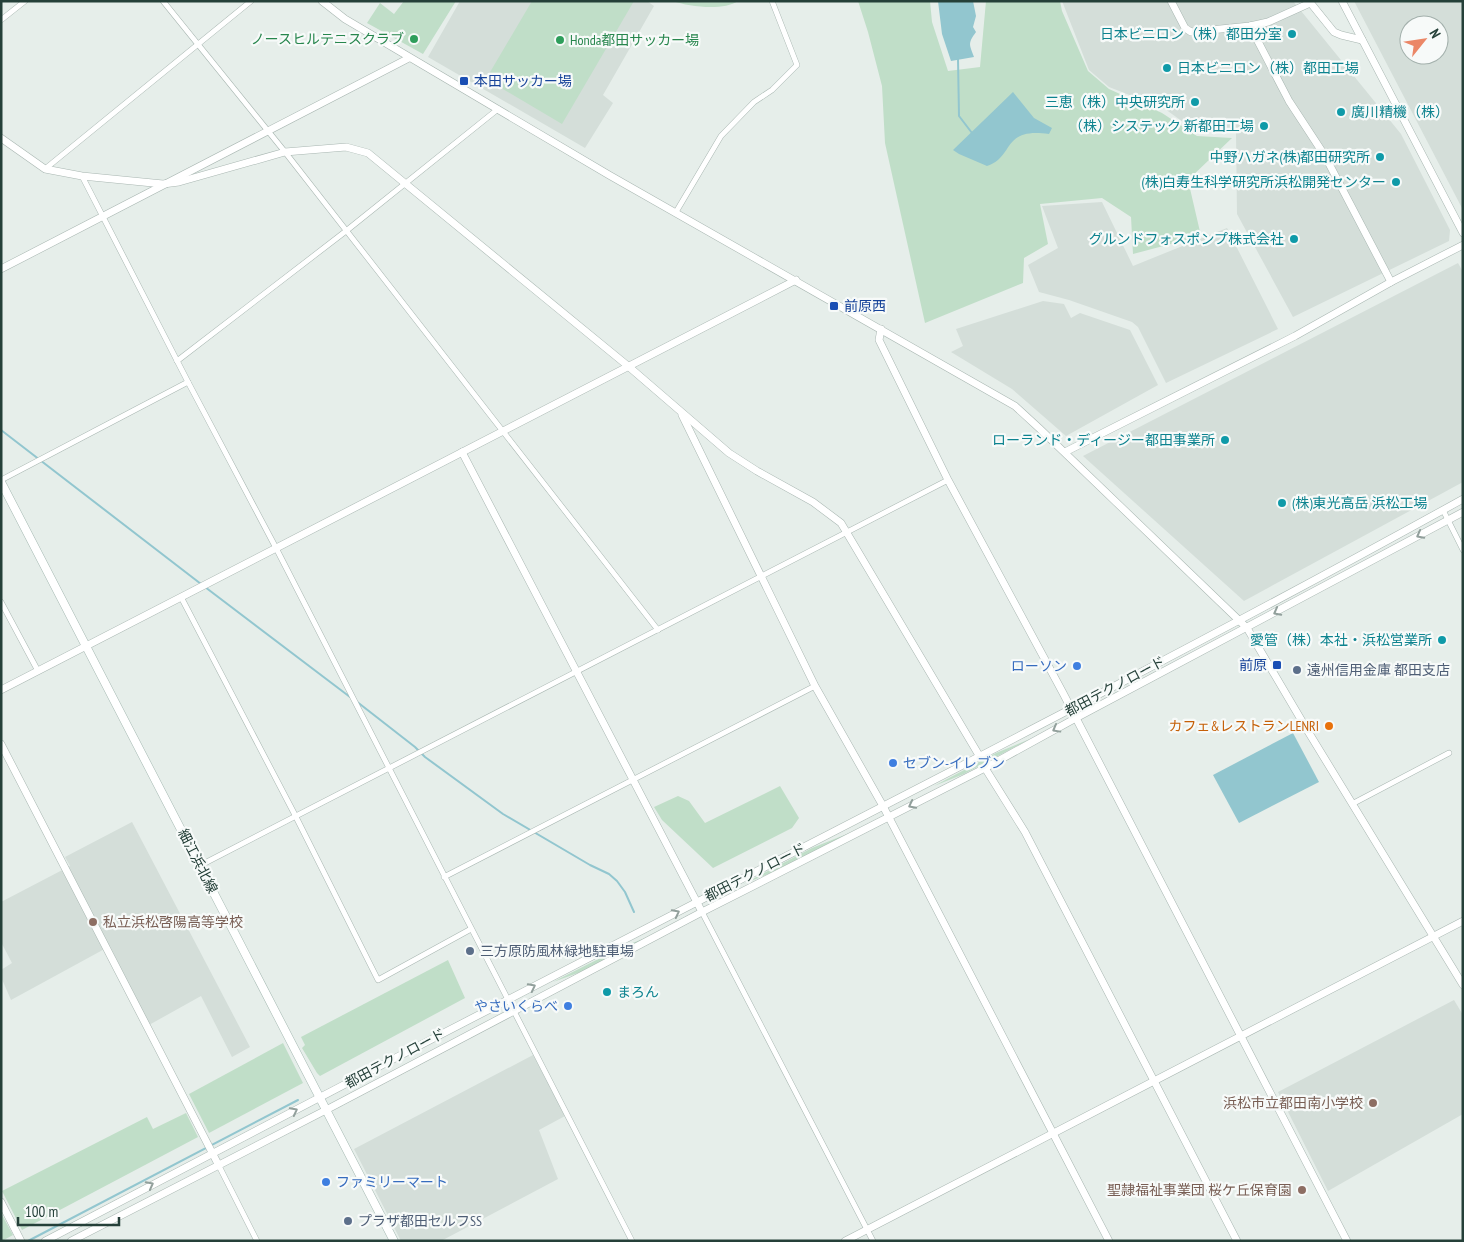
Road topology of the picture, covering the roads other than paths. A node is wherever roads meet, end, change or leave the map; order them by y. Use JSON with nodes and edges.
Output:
{"nodes":[{"id":1,"x":25,"y":1,"type":"edge"},
{"id":2,"x":163,"y":1,"type":"edge"},
{"id":3,"x":251,"y":1,"type":"edge"},
{"id":4,"x":322,"y":1,"type":"edge"},
{"id":5,"x":772,"y":1,"type":"edge"},
{"id":6,"x":1171,"y":1,"type":"edge"},
{"id":7,"x":1342,"y":1,"type":"edge"},
{"id":8,"x":1310,"y":2,"type":"edge"},
{"id":9,"x":1,"y":20,"type":"edge"},
{"id":10,"x":1250,"y":26,"type":"junction"},
{"id":11,"x":1362,"y":40,"type":"junction"},
{"id":12,"x":198,"y":45,"type":"junction"},
{"id":13,"x":409,"y":58,"type":"junction"},
{"id":14,"x":498,"y":109,"type":"junction"},
{"id":15,"x":267,"y":131,"type":"junction"},
{"id":16,"x":1,"y":138,"type":"edge"},
{"id":17,"x":285,"y":152,"type":"junction"},
{"id":18,"x":45,"y":169,"type":"junction"},
{"id":19,"x":82,"y":176,"type":"junction"},
{"id":20,"x":406,"y":183,"type":"junction"},
{"id":21,"x":163,"y":184,"type":"junction"},
{"id":22,"x":676,"y":212,"type":"junction"},
{"id":23,"x":103,"y":216,"type":"junction"},
{"id":24,"x":346,"y":231,"type":"junction"},
{"id":25,"x":1463,"y":233,"type":"edge"},
{"id":26,"x":1463,"y":246,"type":"edge"},
{"id":27,"x":1,"y":268,"type":"edge"},
{"id":28,"x":796,"y":280,"type":"junction"},
{"id":29,"x":1391,"y":282,"type":"junction"},
{"id":30,"x":881,"y":329,"type":"junction"},
{"id":31,"x":177,"y":361,"type":"junction"},
{"id":32,"x":628,"y":366,"type":"junction"},
{"id":33,"x":188,"y":382,"type":"junction"},
{"id":34,"x":680,"y":412,"type":"junction"},
{"id":35,"x":503,"y":431,"type":"junction"},
{"id":36,"x":462,"y":452,"type":"junction"},
{"id":37,"x":1064,"y":452,"type":"junction"},
{"id":38,"x":948,"y":480,"type":"junction"},
{"id":39,"x":1,"y":481,"type":"edge"},
{"id":40,"x":1463,"y":499,"type":"edge"},
{"id":41,"x":1443,"y":510,"type":"junction"},
{"id":42,"x":1463,"y":512,"type":"edge"},
{"id":43,"x":1448,"y":520,"type":"junction"},
{"id":44,"x":847,"y":532,"type":"junction"},
{"id":45,"x":276,"y":548,"type":"junction"},
{"id":46,"x":1463,"y":550,"type":"edge"},
{"id":47,"x":761,"y":576,"type":"junction"},
{"id":48,"x":181,"y":597,"type":"junction"},
{"id":49,"x":1,"y":602,"type":"edge"},
{"id":50,"x":1239,"y":620,"type":"junction"},
{"id":51,"x":1248,"y":628,"type":"junction"},
{"id":52,"x":658,"y":630,"type":"junction"},
{"id":53,"x":87,"y":647,"type":"junction"},
{"id":54,"x":38,"y":671,"type":"junction"},
{"id":55,"x":577,"y":672,"type":"junction"},
{"id":56,"x":815,"y":686,"type":"junction"},
{"id":57,"x":1,"y":690,"type":"edge"},
{"id":58,"x":1071,"y":708,"type":"junction"},
{"id":59,"x":1076,"y":718,"type":"junction"},
{"id":60,"x":1,"y":744,"type":"edge"},
{"id":61,"x":1449,"y":753,"type":"dead end"},
{"id":62,"x":980,"y":757,"type":"junction"},
{"id":63,"x":388,"y":768,"type":"junction"},
{"id":64,"x":985,"y":768,"type":"junction"},
{"id":65,"x":633,"y":780,"type":"junction"},
{"id":66,"x":1352,"y":804,"type":"junction"},
{"id":67,"x":883,"y":806,"type":"junction"},
{"id":68,"x":295,"y":815,"type":"junction"},
{"id":69,"x":889,"y":817,"type":"junction"},
{"id":70,"x":200,"y":865,"type":"junction"},
{"id":71,"x":444,"y":877,"type":"junction"},
{"id":72,"x":696,"y":902,"type":"junction"},
{"id":73,"x":702,"y":912,"type":"junction"},
{"id":74,"x":1463,"y":921,"type":"edge"},
{"id":75,"x":471,"y":929,"type":"junction"},
{"id":76,"x":1433,"y":936,"type":"junction"},
{"id":77,"x":1463,"y":985,"type":"edge"},
{"id":78,"x":507,"y":1000,"type":"junction"},
{"id":79,"x":513,"y":1011,"type":"junction"},
{"id":80,"x":1240,"y":1036,"type":"junction"},
{"id":81,"x":1154,"y":1081,"type":"junction"},
{"id":82,"x":320,"y":1098,"type":"junction"},
{"id":83,"x":326,"y":1110,"type":"junction"},
{"id":84,"x":1053,"y":1133,"type":"junction"},
{"id":85,"x":213,"y":1152,"type":"junction"},
{"id":86,"x":218,"y":1164,"type":"junction"},
{"id":87,"x":1,"y":1202,"type":"edge"},
{"id":88,"x":867,"y":1229,"type":"junction"},
{"id":89,"x":22,"y":1241,"type":"edge"},
{"id":90,"x":45,"y":1241,"type":"edge"},
{"id":91,"x":71,"y":1241,"type":"edge"},
{"id":92,"x":257,"y":1241,"type":"edge"},
{"id":93,"x":394,"y":1241,"type":"edge"},
{"id":94,"x":632,"y":1241,"type":"edge"},
{"id":95,"x":845,"y":1241,"type":"edge"},
{"id":96,"x":873,"y":1241,"type":"edge"},
{"id":97,"x":1109,"y":1241,"type":"edge"},
{"id":98,"x":1237,"y":1241,"type":"edge"},
{"id":99,"x":1347,"y":1241,"type":"edge"}],
"edges":[{"from":1,"to":9,"type":"street"},
{"from":2,"to":12,"type":"street"},
{"from":3,"to":12,"type":"street"},
{"from":4,"to":13,"type":"street"},
{"from":5,"to":22,"type":"street"},
{"from":6,"to":10,"type":"street"},
{"from":7,"to":11,"type":"street"},
{"from":8,"to":10,"type":"street"},
{"from":8,"to":11,"type":"street"},
{"from":10,"to":29,"type":"street"},
{"from":11,"to":25,"type":"street"},
{"from":12,"to":15,"type":"street"},
{"from":12,"to":18,"type":"street"},
{"from":13,"to":14,"type":"street"},
{"from":13,"to":15,"type":"street"},
{"from":14,"to":20,"type":"street"},
{"from":14,"to":22,"type":"street"},
{"from":15,"to":17,"type":"street"},
{"from":15,"to":21,"type":"street"},
{"from":16,"to":18,"type":"street"},
{"from":17,"to":20,"type":"street"},
{"from":17,"to":21,"type":"street"},
{"from":17,"to":24,"type":"street"},
{"from":18,"to":19,"type":"street"},
{"from":19,"to":21,"type":"street"},
{"from":19,"to":23,"type":"street"},
{"from":20,"to":24,"type":"street"},
{"from":20,"to":32,"type":"street"},
{"from":21,"to":23,"type":"street"},
{"from":22,"to":28,"type":"street"},
{"from":23,"to":27,"type":"street"},
{"from":23,"to":31,"type":"street"},
{"from":24,"to":31,"type":"street"},
{"from":24,"to":35,"type":"street"},
{"from":26,"to":29,"type":"street"},
{"from":28,"to":30,"type":"street"},
{"from":28,"to":32,"type":"street"},
{"from":29,"to":37,"type":"street"},
{"from":30,"to":37,"type":"street"},
{"from":30,"to":38,"type":"street"},
{"from":31,"to":33,"type":"street"},
{"from":32,"to":34,"type":"street"},
{"from":32,"to":35,"type":"street"},
{"from":33,"to":39,"type":"street"},
{"from":33,"to":45,"type":"street"},
{"from":34,"to":44,"type":"street"},
{"from":34,"to":47,"type":"street"},
{"from":35,"to":36,"type":"street"},
{"from":35,"to":52,"type":"street"},
{"from":36,"to":45,"type":"street"},
{"from":36,"to":55,"type":"street"},
{"from":37,"to":50,"type":"street"},
{"from":38,"to":44,"type":"street"},
{"from":38,"to":58,"type":"street"},
{"from":39,"to":53,"type":"main road","name":"細江浜北線"},
{"from":40,"to":41,"type":"street","name":"都田テクノロード"},
{"from":41,"to":43,"type":"street"},
{"from":41,"to":50,"type":"street","name":"都田テクノロード"},
{"from":42,"to":43,"type":"street","name":"都田テクノロード"},
{"from":43,"to":46,"type":"street"},
{"from":43,"to":51,"type":"street","name":"都田テクノロード","one_way":true},
{"from":44,"to":47,"type":"street"},
{"from":44,"to":62,"type":"street"},
{"from":45,"to":48,"type":"street"},
{"from":45,"to":63,"type":"street"},
{"from":47,"to":52,"type":"street"},
{"from":47,"to":56,"type":"street"},
{"from":48,"to":53,"type":"street"},
{"from":48,"to":68,"type":"street"},
{"from":49,"to":54,"type":"street"},
{"from":50,"to":51,"type":"street"},
{"from":50,"to":58,"type":"street","name":"都田テクノロード"},
{"from":51,"to":59,"type":"street","name":"都田テクノロード"},
{"from":51,"to":66,"type":"street"},
{"from":52,"to":55,"type":"street"},
{"from":53,"to":54,"type":"street"},
{"from":53,"to":70,"type":"main road","name":"細江浜北線"},
{"from":54,"to":57,"type":"street"},
{"from":55,"to":63,"type":"street"},
{"from":55,"to":65,"type":"street"},
{"from":56,"to":65,"type":"street"},
{"from":56,"to":67,"type":"street"},
{"from":58,"to":59,"type":"street"},
{"from":58,"to":62,"type":"street","name":"都田テクノロード"},
{"from":59,"to":64,"type":"street","name":"都田テクノロード","one_way":true},
{"from":59,"to":80,"type":"street"},
{"from":60,"to":85,"type":"street"},
{"from":61,"to":66,"type":"street"},
{"from":62,"to":67,"type":"street","name":"都田テクノロード"},
{"from":63,"to":68,"type":"street"},
{"from":63,"to":71,"type":"street"},
{"from":64,"to":69,"type":"street","name":"都田テクノロード","one_way":true},
{"from":64,"to":81,"type":"street"},
{"from":65,"to":71,"type":"street"},
{"from":65,"to":72,"type":"street"},
{"from":66,"to":76,"type":"street"},
{"from":67,"to":69,"type":"street"},
{"from":67,"to":72,"type":"street","name":"都田テクノロード"},
{"from":68,"to":70,"type":"street"},
{"from":68,"to":75,"type":"street"},
{"from":69,"to":73,"type":"street","name":"都田テクノロード"},
{"from":69,"to":84,"type":"street"},
{"from":70,"to":82,"type":"main road","name":"細江浜北線"},
{"from":71,"to":75,"type":"street"},
{"from":72,"to":73,"type":"street"},
{"from":78,"to":72,"type":"street","name":"都田テクノロード","one_way":true},
{"from":73,"to":79,"type":"street","name":"都田テクノロード"},
{"from":73,"to":88,"type":"street"},
{"from":74,"to":76,"type":"street"},
{"from":75,"to":78,"type":"street"},
{"from":76,"to":77,"type":"street"},
{"from":76,"to":80,"type":"street"},
{"from":78,"to":79,"type":"street"},
{"from":78,"to":82,"type":"street","name":"都田テクノロード"},
{"from":79,"to":83,"type":"street","name":"都田テクノロード"},
{"from":79,"to":94,"type":"street"},
{"from":80,"to":81,"type":"street"},
{"from":80,"to":99,"type":"street"},
{"from":81,"to":84,"type":"street"},
{"from":81,"to":98,"type":"street"},
{"from":82,"to":83,"type":"main road","name":"細江浜北線"},
{"from":85,"to":82,"type":"street","name":"都田テクノロード","one_way":true},
{"from":83,"to":86,"type":"street","name":"都田テクノロード"},
{"from":83,"to":93,"type":"main road","name":"細江浜北線"},
{"from":84,"to":88,"type":"street"},
{"from":84,"to":97,"type":"street"},
{"from":85,"to":86,"type":"street"},
{"from":90,"to":85,"type":"street","name":"都田テクノロード","one_way":true},
{"from":86,"to":91,"type":"street","name":"都田テクノロード"},
{"from":86,"to":92,"type":"street"},
{"from":87,"to":89,"type":"street"},
{"from":88,"to":95,"type":"street"},
{"from":88,"to":96,"type":"street"}]}
